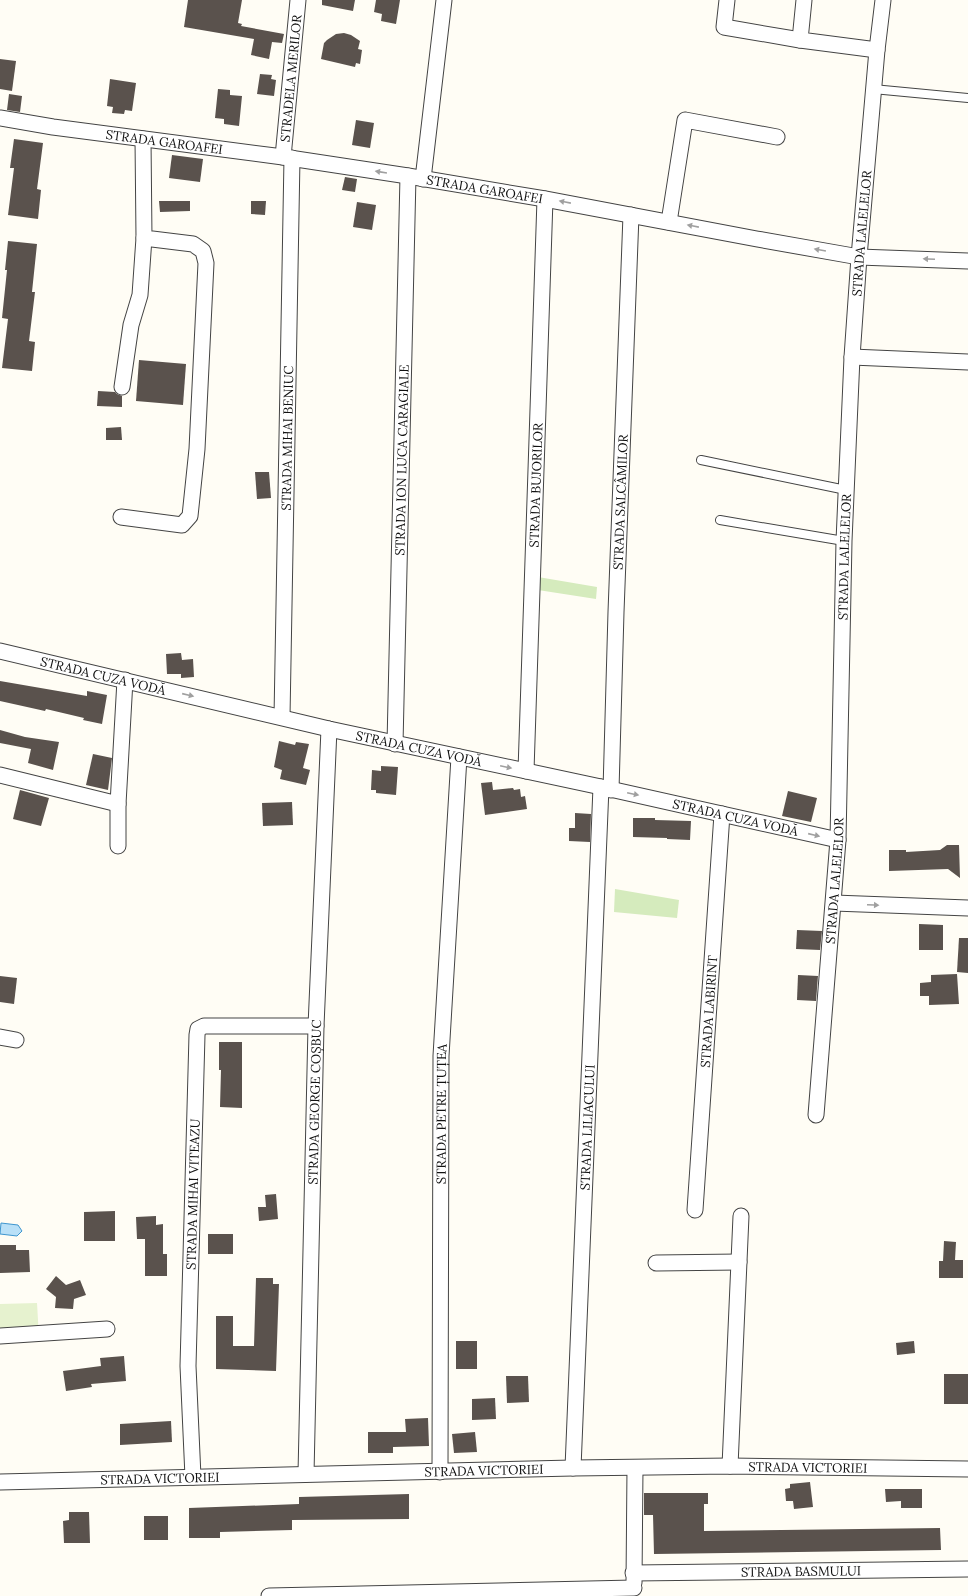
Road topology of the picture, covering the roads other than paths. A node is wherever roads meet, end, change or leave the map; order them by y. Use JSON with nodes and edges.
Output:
{"nodes":[{"id":1,"x":298,"y":0,"type":"edge"},
{"id":2,"x":444,"y":0,"type":"edge"},
{"id":3,"x":727,"y":0,"type":"edge"},
{"id":4,"x":804,"y":0,"type":"edge"},
{"id":5,"x":883,"y":0,"type":"edge"},
{"id":6,"x":800,"y":40,"type":"junction"},
{"id":7,"x":877,"y":50,"type":"junction"},
{"id":8,"x":873,"y":89,"type":"junction"},
{"id":9,"x":968,"y":98,"type":"edge"},
{"id":10,"x":0,"y":118,"type":"edge"},
{"id":11,"x":777,"y":137,"type":"dead end"},
{"id":12,"x":143,"y":138,"type":"junction"},
{"id":13,"x":287,"y":157,"type":"junction"},
{"id":14,"x":408,"y":176,"type":"junction"},
{"id":15,"x":423,"y":179,"type":"junction"},
{"id":16,"x":545,"y":199,"type":"junction"},
{"id":17,"x":631,"y":215,"type":"junction"},
{"id":18,"x":670,"y":222,"type":"junction"},
{"id":19,"x":144,"y":238,"type":"junction"},
{"id":20,"x":859,"y":257,"type":"junction"},
{"id":21,"x":968,"y":261,"type":"edge"},
{"id":22,"x":852,"y":358,"type":"junction"},
{"id":23,"x":968,"y":362,"type":"edge"},
{"id":24,"x":122,"y":387,"type":"dead end"},
{"id":25,"x":701,"y":460,"type":"dead end"},
{"id":26,"x":846,"y":490,"type":"junction"},
{"id":27,"x":121,"y":517,"type":"dead end"},
{"id":28,"x":720,"y":520,"type":"dead end"},
{"id":29,"x":844,"y":541,"type":"junction"},
{"id":30,"x":0,"y":651,"type":"edge"},
{"id":31,"x":125,"y":680,"type":"junction"},
{"id":32,"x":282,"y":717,"type":"junction"},
{"id":33,"x":329,"y":729,"type":"junction"},
{"id":34,"x":395,"y":744,"type":"junction"},
{"id":35,"x":459,"y":757,"type":"junction"},
{"id":36,"x":526,"y":771,"type":"junction"},
{"id":37,"x":0,"y":775,"type":"edge"},
{"id":38,"x":606,"y":788,"type":"junction"},
{"id":39,"x":118,"y":804,"type":"junction"},
{"id":40,"x":722,"y":814,"type":"junction"},
{"id":41,"x":838,"y":840,"type":"junction"},
{"id":42,"x":118,"y":846,"type":"dead end"},
{"id":43,"x":834,"y":903,"type":"junction"},
{"id":44,"x":968,"y":908,"type":"edge"},
{"id":45,"x":316,"y":1026,"type":"junction"},
{"id":46,"x":0,"y":1037,"type":"edge"},
{"id":47,"x":16,"y":1040,"type":"dead end"},
{"id":48,"x":816,"y":1115,"type":"dead end"},
{"id":49,"x":695,"y":1210,"type":"dead end"},
{"id":50,"x":741,"y":1216,"type":"dead end"},
{"id":51,"x":739,"y":1262,"type":"junction"},
{"id":52,"x":656,"y":1263,"type":"dead end"},
{"id":53,"x":107,"y":1329,"type":"dead end"},
{"id":54,"x":0,"y":1336,"type":"edge"},
{"id":55,"x":730,"y":1466,"type":"junction"},
{"id":56,"x":573,"y":1468,"type":"junction"},
{"id":57,"x":635,"y":1468,"type":"junction"},
{"id":58,"x":968,"y":1469,"type":"edge"},
{"id":59,"x":440,"y":1472,"type":"junction"},
{"id":60,"x":306,"y":1474,"type":"junction"},
{"id":61,"x":193,"y":1477,"type":"junction"},
{"id":62,"x":0,"y":1482,"type":"edge"},
{"id":63,"x":968,"y":1569,"type":"edge"},
{"id":64,"x":633,"y":1573,"type":"junction"},
{"id":65,"x":634,"y":1592,"type":"edge"},
{"id":66,"x":268,"y":1596,"type":"edge"}],
"edges":[{"from":1,"to":13,"type":"street","name":"STRADELA MERILOR"},
{"from":2,"to":15,"type":"street"},
{"from":3,"to":6,"type":"street"},
{"from":4,"to":6,"type":"street"},
{"from":5,"to":7,"type":"street","name":"STRADA LALELELOR"},
{"from":6,"to":7,"type":"street"},
{"from":7,"to":8,"type":"street","name":"STRADA LALELELOR"},
{"from":8,"to":9,"type":"lane"},
{"from":8,"to":20,"type":"street","name":"STRADA LALELELOR"},
{"from":10,"to":12,"type":"street","name":"STRADA GAROAFEI"},
{"from":11,"to":18,"type":"street"},
{"from":12,"to":13,"type":"street","name":"STRADA GAROAFEI"},
{"from":12,"to":19,"type":"street"},
{"from":14,"to":13,"type":"street","name":"STRADA GAROAFEI","one_way":true},
{"from":13,"to":32,"type":"street","name":"STRADA MIHAI BENIUC"},
{"from":14,"to":15,"type":"street","name":"STRADA GAROAFEI"},
{"from":14,"to":34,"type":"street","name":"STRADA ION LUCA CARAGIALE"},
{"from":15,"to":16,"type":"street","name":"STRADA GAROAFEI"},
{"from":17,"to":16,"type":"street","name":"STRADA GAROAFEI","one_way":true},
{"from":16,"to":36,"type":"street","name":"STRADA BUJORILOR"},
{"from":17,"to":18,"type":"street","name":"STRADA GAROAFEI"},
{"from":17,"to":38,"type":"street","name":"STRADA SALCÂMILOR"},
{"from":20,"to":18,"type":"street","name":"STRADA GAROAFEI","one_way":true},
{"from":19,"to":24,"type":"street"},
{"from":19,"to":27,"type":"street"},
{"from":21,"to":20,"type":"street","name":"STRADA GAROAFEI","one_way":true},
{"from":20,"to":22,"type":"street","name":"STRADA LALELELOR"},
{"from":22,"to":23,"type":"street"},
{"from":22,"to":26,"type":"street","name":"STRADA LALELELOR"},
{"from":25,"to":26,"type":"lane"},
{"from":26,"to":29,"type":"street","name":"STRADA LALELELOR"},
{"from":28,"to":29,"type":"lane"},
{"from":29,"to":41,"type":"street","name":"STRADA LALELELOR"},
{"from":30,"to":31,"type":"street","name":"STRADA CUZA VODĂ"},
{"from":31,"to":32,"type":"street","name":"STRADA CUZA VODĂ","one_way":true},
{"from":31,"to":39,"type":"street"},
{"from":32,"to":33,"type":"street","name":"STRADA CUZA VODĂ"},
{"from":33,"to":34,"type":"street","name":"STRADA CUZA VODĂ"},
{"from":33,"to":45,"type":"street","name":"STRADA GEORGE COȘBUC"},
{"from":34,"to":35,"type":"street","name":"STRADA CUZA VODĂ"},
{"from":35,"to":36,"type":"street","name":"STRADA CUZA VODĂ","one_way":true},
{"from":35,"to":59,"type":"street","name":"STRADA PETRE ȚUȚEA"},
{"from":36,"to":38,"type":"street","name":"STRADA CUZA VODĂ"},
{"from":37,"to":39,"type":"street"},
{"from":38,"to":40,"type":"street","name":"STRADA CUZA VODĂ","one_way":true},
{"from":38,"to":56,"type":"street","name":"STRADA LILIACULUI"},
{"from":39,"to":42,"type":"street"},
{"from":40,"to":41,"type":"street","name":"STRADA CUZA VODĂ","one_way":true},
{"from":40,"to":49,"type":"street","name":"STRADA LABIRINT"},
{"from":41,"to":43,"type":"street","name":"STRADA LALELELOR"},
{"from":43,"to":44,"type":"street","one_way":true},
{"from":43,"to":48,"type":"street","name":"STRADA LALELELOR"},
{"from":45,"to":60,"type":"street","name":"STRADA GEORGE COȘBUC"},
{"from":45,"to":61,"type":"street","name":"STRADA MIHAI VITEAZU"},
{"from":46,"to":47,"type":"street"},
{"from":50,"to":51,"type":"street"},
{"from":51,"to":52,"type":"street"},
{"from":51,"to":55,"type":"street"},
{"from":53,"to":54,"type":"street"},
{"from":55,"to":57,"type":"street","name":"STRADA VICTORIEI"},
{"from":55,"to":58,"type":"street","name":"STRADA VICTORIEI"},
{"from":56,"to":57,"type":"street","name":"STRADA VICTORIEI"},
{"from":56,"to":59,"type":"street","name":"STRADA VICTORIEI"},
{"from":57,"to":64,"type":"street"},
{"from":59,"to":60,"type":"street","name":"STRADA VICTORIEI"},
{"from":60,"to":61,"type":"street","name":"STRADA VICTORIEI"},
{"from":61,"to":62,"type":"street","name":"STRADA VICTORIEI"},
{"from":63,"to":64,"type":"street","name":"STRADA BASMULUI"},
{"from":64,"to":65,"type":"street"},
{"from":65,"to":66,"type":"street"}]}
